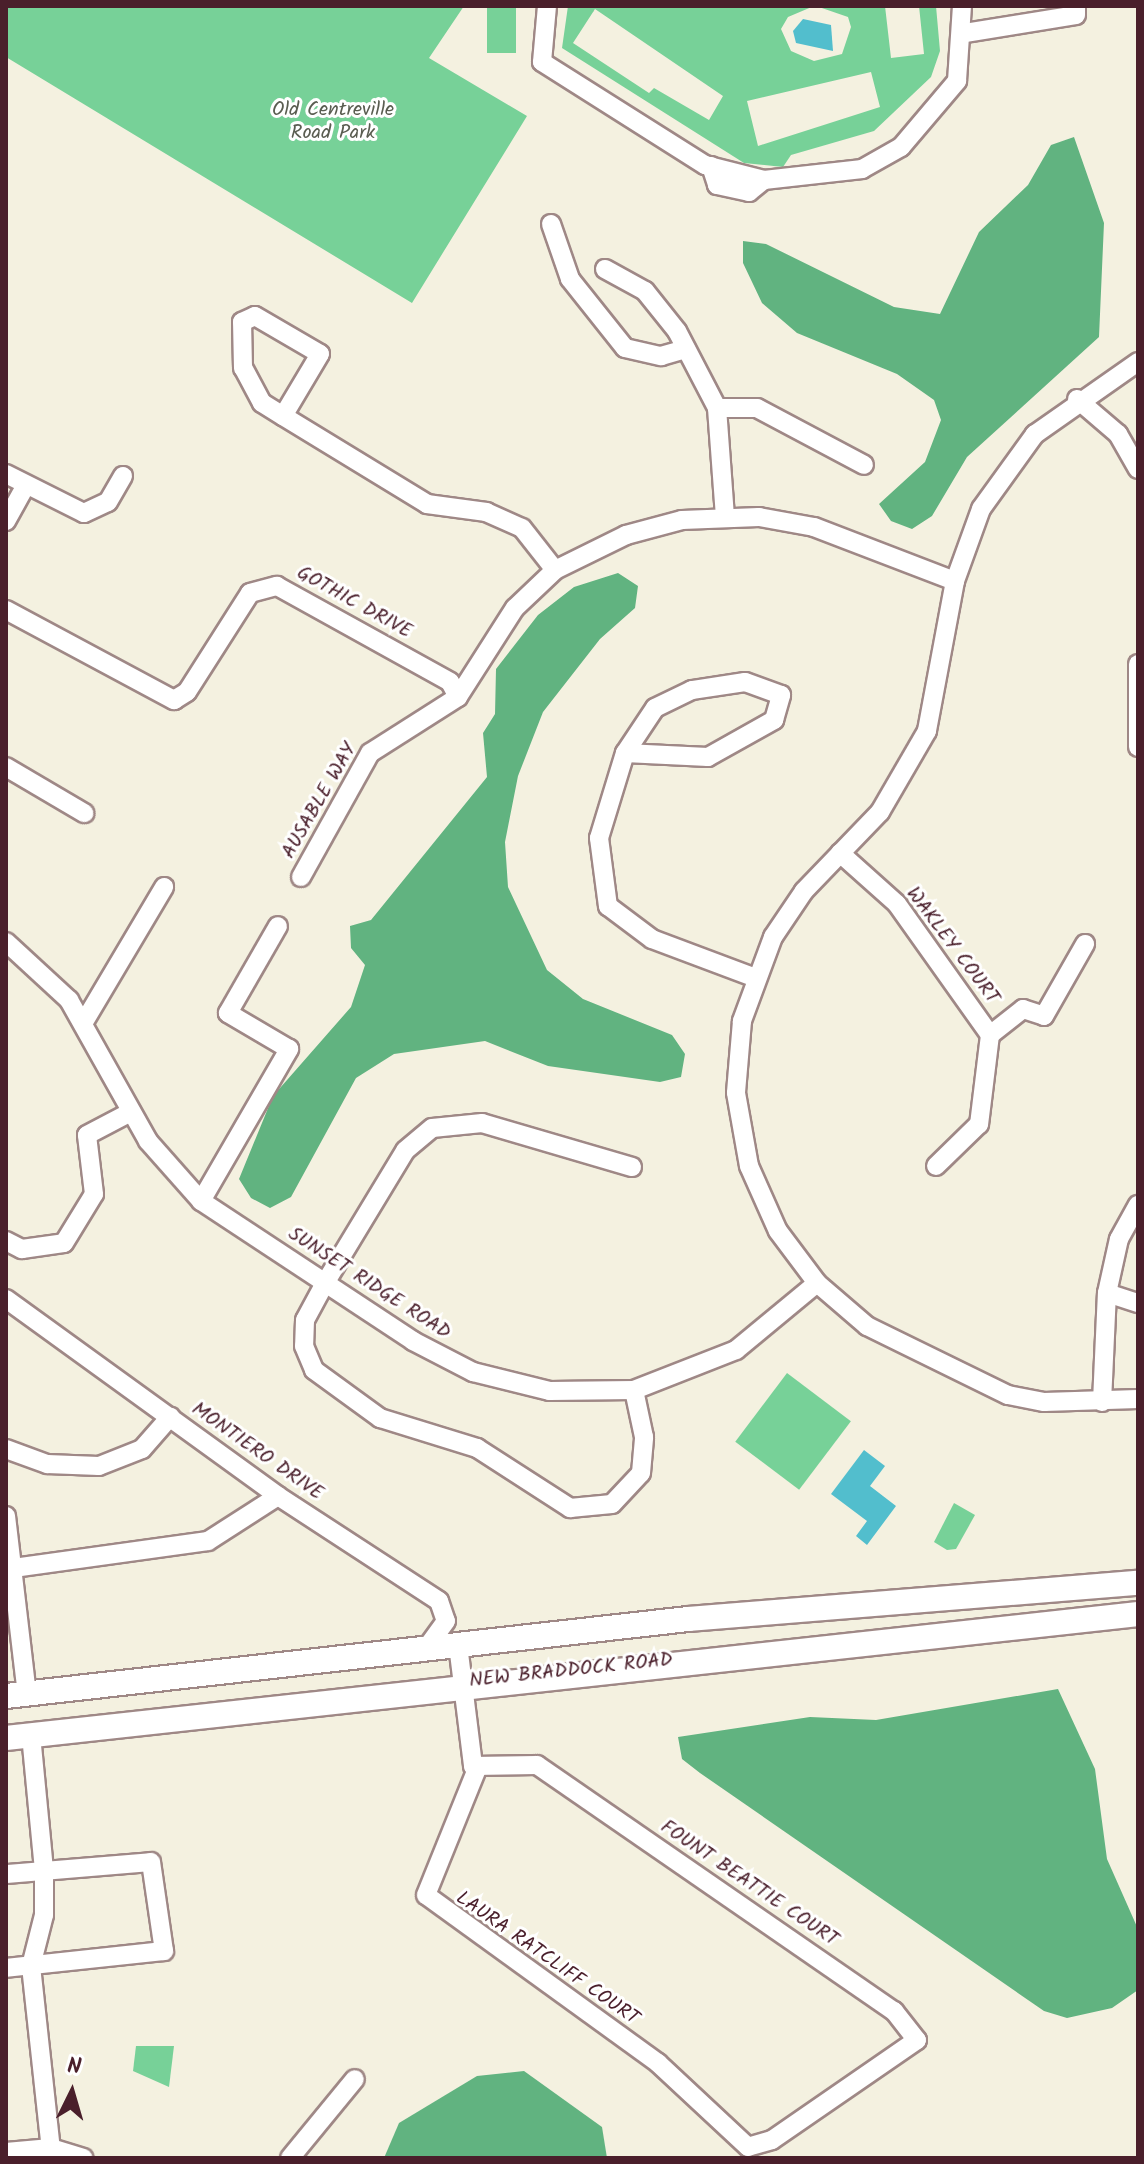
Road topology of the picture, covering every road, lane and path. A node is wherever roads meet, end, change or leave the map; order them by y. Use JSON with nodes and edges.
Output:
{"nodes":[{"id":1,"x":547,"y":6,"type":"edge"},
{"id":2,"x":962,"y":6,"type":"edge"},
{"id":3,"x":1076,"y":6,"type":"edge"},
{"id":4,"x":965,"y":33,"type":"junction"},
{"id":5,"x":551,"y":224,"type":"dead end"},
{"id":6,"x":605,"y":269,"type":"dead end"},
{"id":7,"x":686,"y":349,"type":"junction"},
{"id":8,"x":1138,"y":362,"type":"edge"},
{"id":9,"x":1077,"y":399,"type":"junction"},
{"id":10,"x":717,"y":408,"type":"junction"},
{"id":11,"x":283,"y":416,"type":"junction"},
{"id":12,"x":864,"y":465,"type":"dead end"},
{"id":13,"x":1138,"y":469,"type":"edge"},
{"id":14,"x":6,"y":474,"type":"edge"},
{"id":15,"x":123,"y":476,"type":"dead end"},
{"id":16,"x":26,"y":485,"type":"junction"},
{"id":17,"x":725,"y":518,"type":"junction"},
{"id":18,"x":6,"y":521,"type":"edge"},
{"id":19,"x":555,"y":570,"type":"junction"},
{"id":20,"x":955,"y":581,"type":"junction"},
{"id":21,"x":6,"y":610,"type":"edge"},
{"id":22,"x":1138,"y":664,"type":"edge"},
{"id":23,"x":458,"y":697,"type":"junction"},
{"id":24,"x":1138,"y":747,"type":"edge"},
{"id":25,"x":625,"y":753,"type":"junction"},
{"id":26,"x":6,"y":767,"type":"edge"},
{"id":27,"x":84,"y":813,"type":"dead end"},
{"id":28,"x":840,"y":853,"type":"junction"},
{"id":29,"x":301,"y":877,"type":"dead end"},
{"id":30,"x":164,"y":887,"type":"dead end"},
{"id":31,"x":278,"y":926,"type":"dead end"},
{"id":32,"x":6,"y":942,"type":"edge"},
{"id":33,"x":1085,"y":944,"type":"dead end"},
{"id":34,"x":753,"y":977,"type":"junction"},
{"id":35,"x":84,"y":1022,"type":"junction"},
{"id":36,"x":990,"y":1035,"type":"junction"},
{"id":37,"x":131,"y":1112,"type":"junction"},
{"id":38,"x":936,"y":1166,"type":"dead end"},
{"id":39,"x":632,"y":1167,"type":"dead end"},
{"id":40,"x":201,"y":1201,"type":"junction"},
{"id":41,"x":1138,"y":1205,"type":"edge"},
{"id":42,"x":6,"y":1241,"type":"edge"},
{"id":43,"x":325,"y":1283,"type":"junction"},
{"id":44,"x":817,"y":1283,"type":"junction"},
{"id":45,"x":1107,"y":1293,"type":"junction"},
{"id":46,"x":6,"y":1299,"type":"edge"},
{"id":47,"x":1138,"y":1303,"type":"edge"},
{"id":48,"x":634,"y":1390,"type":"junction"},
{"id":49,"x":1138,"y":1399,"type":"edge"},
{"id":50,"x":1102,"y":1402,"type":"junction"},
{"id":51,"x":170,"y":1417,"type":"junction"},
{"id":52,"x":6,"y":1449,"type":"edge"},
{"id":53,"x":278,"y":1496,"type":"junction"},
{"id":54,"x":6,"y":1516,"type":"edge"},
{"id":55,"x":9,"y":1569,"type":"edge"},
{"id":56,"x":1138,"y":1583,"type":"edge"},
{"id":57,"x":1138,"y":1614,"type":"edge"},
{"id":58,"x":458,"y":1645,"type":"junction"},
{"id":59,"x":426,"y":1649,"type":"junction"},
{"id":60,"x":460,"y":1683,"type":"junction"},
{"id":61,"x":17,"y":1695,"type":"edge"},
{"id":62,"x":31,"y":1735,"type":"junction"},
{"id":63,"x":6,"y":1738,"type":"edge"},
{"id":64,"x":477,"y":1769,"type":"junction"},
{"id":65,"x":44,"y":1870,"type":"junction"},
{"id":66,"x":6,"y":1874,"type":"edge"},
{"id":67,"x":31,"y":1966,"type":"junction"},
{"id":68,"x":6,"y":1968,"type":"edge"},
{"id":69,"x":355,"y":2079,"type":"dead end"},
{"id":70,"x":748,"y":2147,"type":"joint"},
{"id":71,"x":6,"y":2152,"type":"edge"},
{"id":72,"x":52,"y":2153,"type":"edge"},
{"id":73,"x":84,"y":2158,"type":"edge"},
{"id":74,"x":290,"y":2158,"type":"edge"}],
"edges":[{"from":1,"to":4,"type":"street"},
{"from":2,"to":4,"type":"street"},
{"from":3,"to":4,"type":"street"},
{"from":5,"to":7,"type":"street"},
{"from":6,"to":7,"type":"street"},
{"from":7,"to":10,"type":"street"},
{"from":8,"to":9,"type":"street"},
{"from":9,"to":13,"type":"street"},
{"from":9,"to":20,"type":"street"},
{"from":10,"to":12,"type":"street"},
{"from":10,"to":17,"type":"street"},
{"from":11,"to":11,"type":"street"},
{"from":11,"to":19,"type":"street"},
{"from":14,"to":16,"type":"street"},
{"from":15,"to":16,"type":"street"},
{"from":16,"to":18,"type":"street"},
{"from":17,"to":19,"type":"street"},
{"from":17,"to":20,"type":"street"},
{"from":19,"to":23,"type":"street"},
{"from":20,"to":28,"type":"street"},
{"from":21,"to":23,"type":"street","name":"GOTHIC DRIVE"},
{"from":22,"to":24,"type":"street"},
{"from":23,"to":29,"type":"street","name":"AUSABLE WAY"},
{"from":25,"to":25,"type":"street"},
{"from":25,"to":34,"type":"street"},
{"from":26,"to":27,"type":"street"},
{"from":28,"to":34,"type":"street"},
{"from":28,"to":36,"type":"street","name":"WAKLEY COURT"},
{"from":30,"to":35,"type":"street"},
{"from":31,"to":40,"type":"street"},
{"from":32,"to":35,"type":"street","name":"SUNSET RIDGE ROAD"},
{"from":33,"to":36,"type":"street","name":"WAKLEY COURT"},
{"from":34,"to":44,"type":"street"},
{"from":35,"to":37,"type":"street","name":"SUNSET RIDGE ROAD"},
{"from":36,"to":38,"type":"street","name":"WAKLEY COURT"},
{"from":37,"to":40,"type":"street","name":"SUNSET RIDGE ROAD"},
{"from":37,"to":42,"type":"street"},
{"from":39,"to":43,"type":"street"},
{"from":40,"to":43,"type":"street","name":"SUNSET RIDGE ROAD"},
{"from":41,"to":45,"type":"street"},
{"from":43,"to":48,"type":"street","name":"SUNSET RIDGE ROAD"},
{"from":43,"to":48,"type":"street"},
{"from":44,"to":48,"type":"street","name":"SUNSET RIDGE ROAD"},
{"from":44,"to":50,"type":"street"},
{"from":45,"to":47,"type":"street"},
{"from":45,"to":50,"type":"street"},
{"from":46,"to":51,"type":"street","name":"MONTIERO DRIVE"},
{"from":49,"to":50,"type":"street"},
{"from":51,"to":52,"type":"street"},
{"from":51,"to":53,"type":"street","name":"MONTIERO DRIVE"},
{"from":53,"to":55,"type":"street"},
{"from":53,"to":59,"type":"street","name":"MONTIERO DRIVE"},
{"from":54,"to":55,"type":"street"},
{"from":55,"to":61,"type":"street"},
{"from":56,"to":58,"type":"main road","name":"NEW BRADDOCK ROAD"},
{"from":57,"to":60,"type":"main road","name":"NEW BRADDOCK ROAD"},
{"from":58,"to":59,"type":"main road","name":"NEW BRADDOCK ROAD"},
{"from":58,"to":60,"type":"street"},
{"from":59,"to":61,"type":"main road","name":"NEW BRADDOCK ROAD"},
{"from":60,"to":62,"type":"main road","name":"NEW BRADDOCK ROAD"},
{"from":60,"to":64,"type":"street"},
{"from":62,"to":63,"type":"main road","name":"NEW BRADDOCK ROAD"},
{"from":62,"to":65,"type":"street"},
{"from":64,"to":70,"type":"street","name":"LAURA RATCLIFF COURT"},
{"from":64,"to":70,"type":"street","name":"FOUNT BEATTIE COURT"},
{"from":65,"to":66,"type":"street"},
{"from":65,"to":67,"type":"street"},
{"from":65,"to":67,"type":"street"},
{"from":67,"to":68,"type":"street"},
{"from":67,"to":72,"type":"street"},
{"from":69,"to":74,"type":"street"},
{"from":71,"to":72,"type":"street"},
{"from":72,"to":73,"type":"street"}]}
